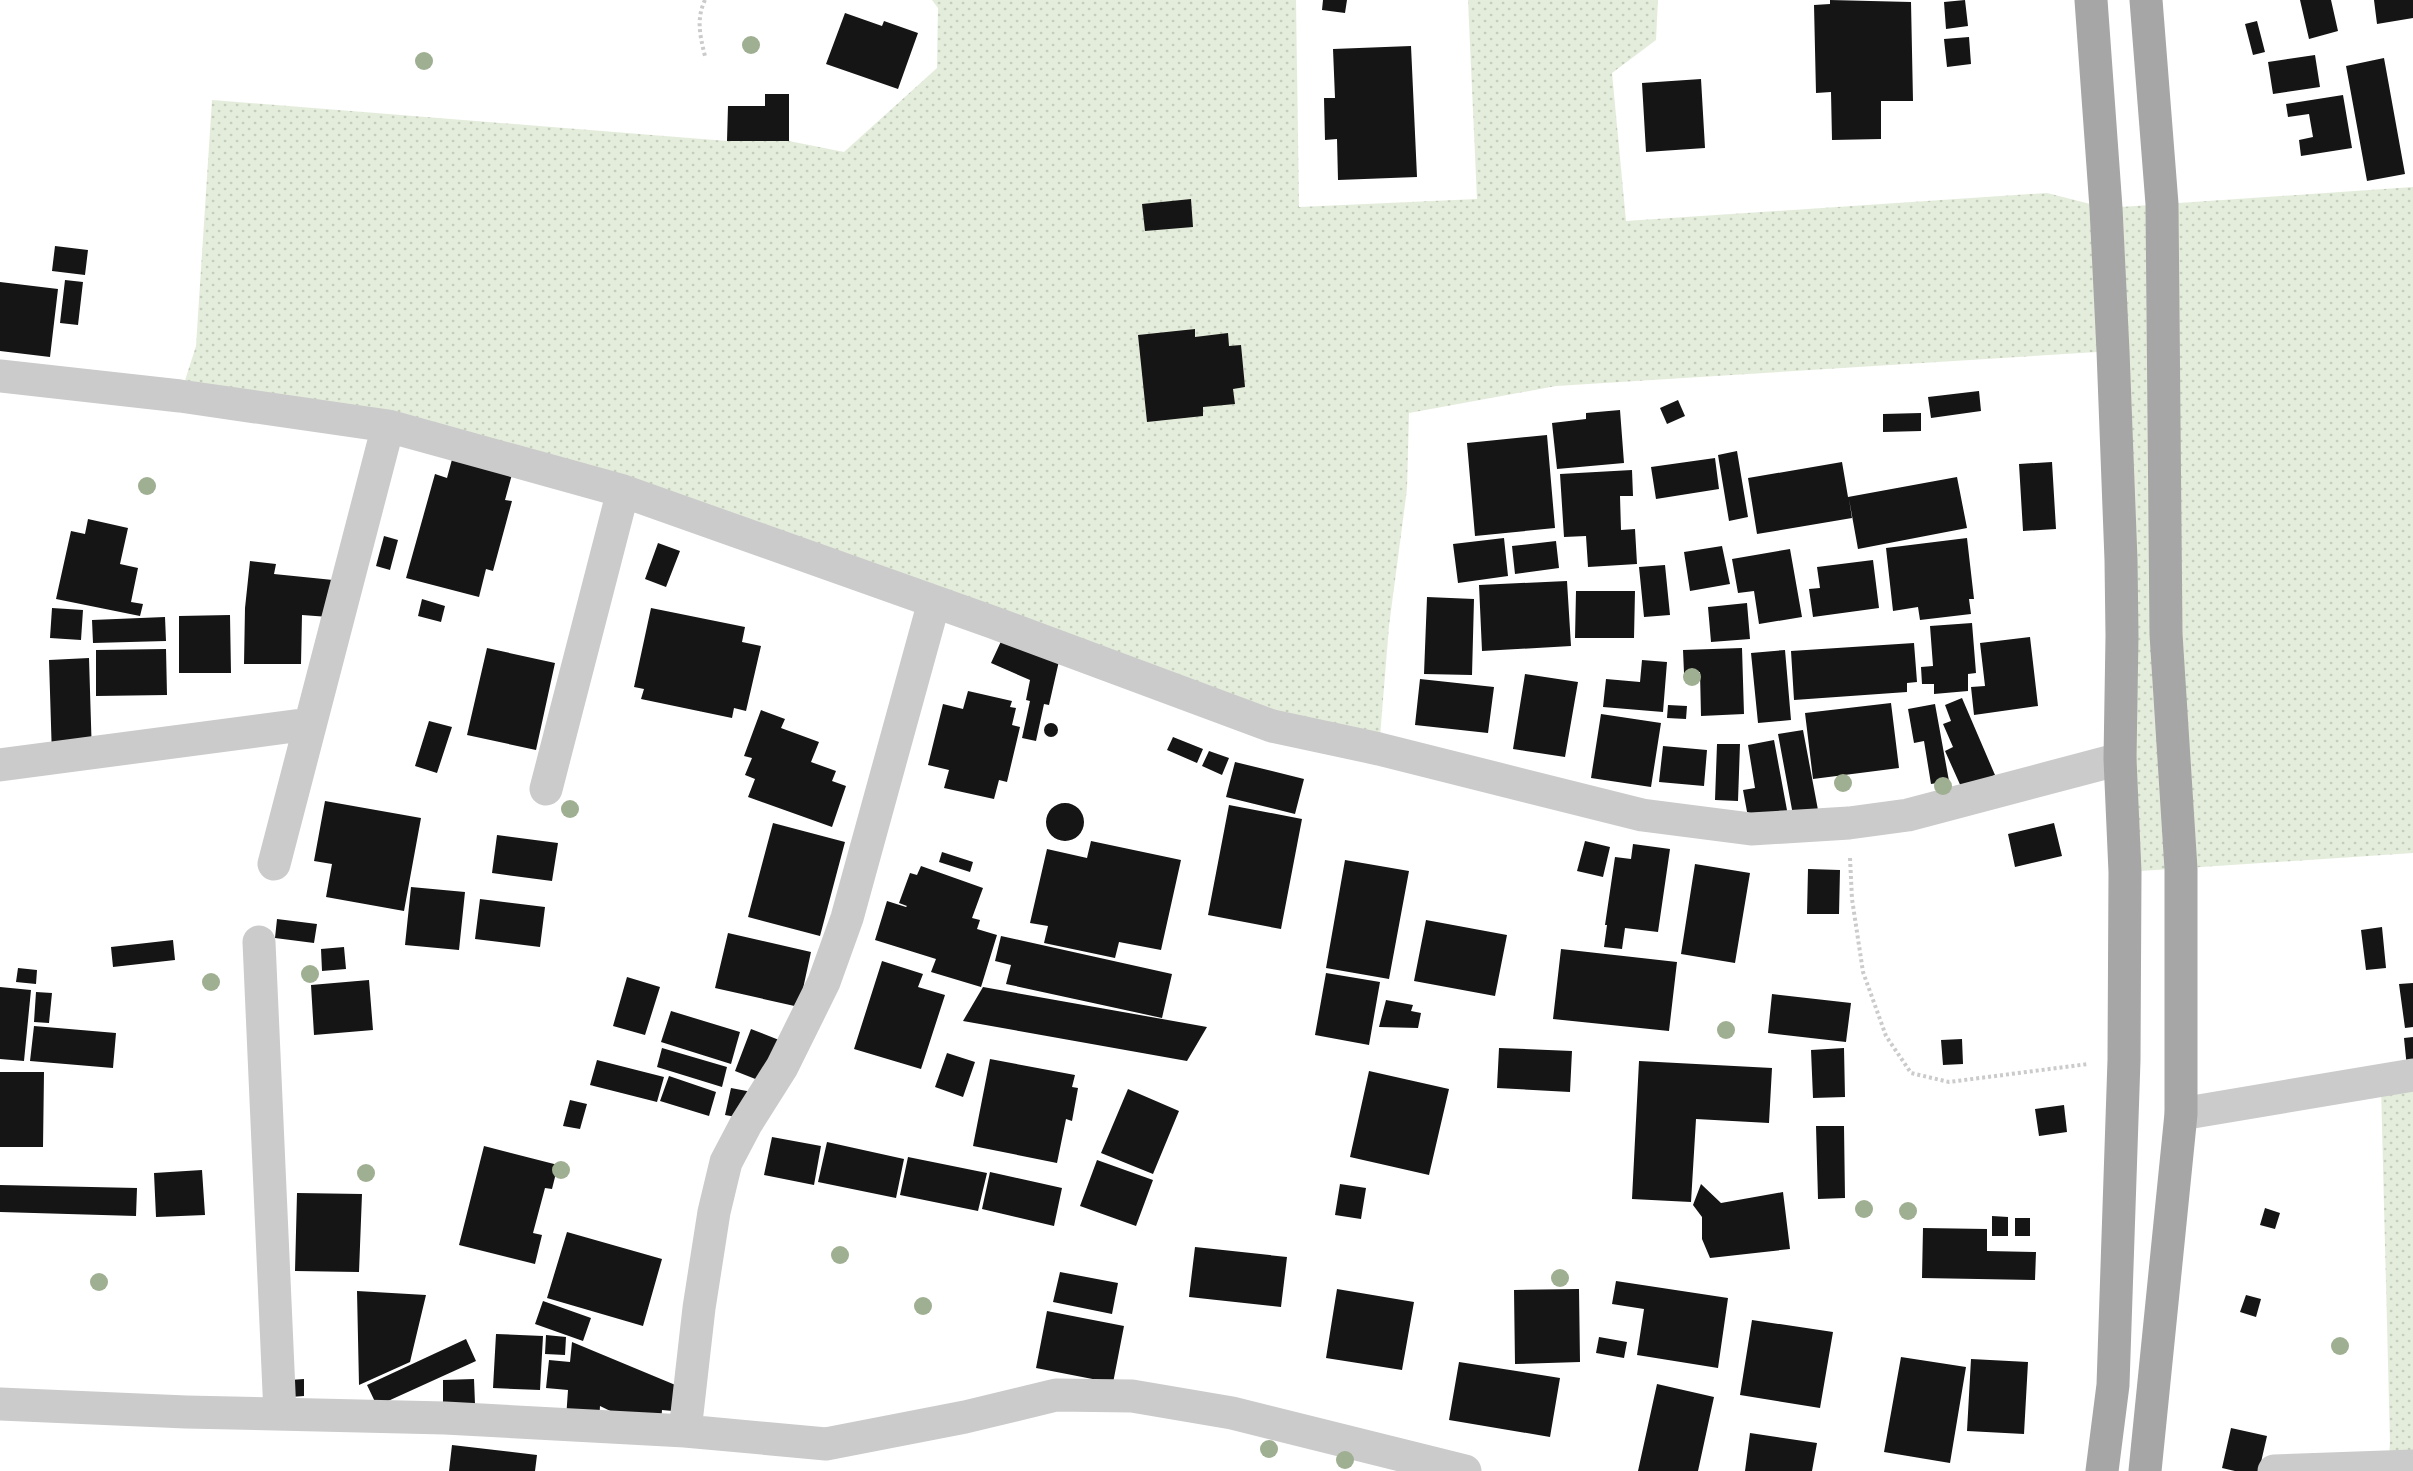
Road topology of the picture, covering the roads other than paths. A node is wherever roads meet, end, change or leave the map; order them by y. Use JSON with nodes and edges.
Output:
{"nodes":[{"id":1,"x":2091,"y":0,"type":"edge"},
{"id":2,"x":2146,"y":0,"type":"edge"},
{"id":3,"x":0,"y":376,"type":"edge"},
{"id":4,"x":388,"y":426,"type":"junction"},
{"id":5,"x":623,"y":491,"type":"junction"},
{"id":6,"x":2165,"y":555,"type":"junction"},
{"id":7,"x":2121,"y":560,"type":"junction"},
{"id":8,"x":934,"y":602,"type":"junction"},
{"id":9,"x":309,"y":724,"type":"junction"},
{"id":10,"x":2120,"y":759,"type":"junction"},
{"id":11,"x":0,"y":765,"type":"edge"},
{"id":12,"x":546,"y":789,"type":"dead end"},
{"id":13,"x":273,"y":864,"type":"dead end"},
{"id":14,"x":259,"y":942,"type":"dead end"},
{"id":15,"x":2413,"y":1075,"type":"edge"},
{"id":16,"x":2181,"y":1114,"type":"junction"},
{"id":17,"x":0,"y":1404,"type":"edge"},
{"id":18,"x":280,"y":1414,"type":"junction"},
{"id":19,"x":684,"y":1431,"type":"junction"},
{"id":20,"x":824,"y":1458,"type":"edge"},
{"id":21,"x":2413,"y":1466,"type":"edge"},
{"id":22,"x":1446,"y":1468,"type":"edge"},
{"id":23,"x":2102,"y":1471,"type":"edge"},
{"id":24,"x":2145,"y":1471,"type":"edge"},
{"id":25,"x":2274,"y":1471,"type":"edge"}],
"edges":[{"from":1,"to":7,"type":"main road"},
{"from":2,"to":6,"type":"main road"},
{"from":3,"to":4,"type":"street"},
{"from":4,"to":5,"type":"street"},
{"from":4,"to":9,"type":"street"},
{"from":5,"to":8,"type":"street"},
{"from":5,"to":12,"type":"street"},
{"from":6,"to":7,"type":"main road"},
{"from":6,"to":16,"type":"main road"},
{"from":7,"to":10,"type":"main road"},
{"from":8,"to":10,"type":"street"},
{"from":8,"to":19,"type":"street"},
{"from":9,"to":11,"type":"street"},
{"from":9,"to":13,"type":"street"},
{"from":10,"to":23,"type":"main road"},
{"from":14,"to":18,"type":"street"},
{"from":15,"to":16,"type":"street"},
{"from":16,"to":24,"type":"main road"},
{"from":17,"to":18,"type":"street"},
{"from":18,"to":19,"type":"street"},
{"from":19,"to":20,"type":"street"},
{"from":20,"to":22,"type":"street"},
{"from":21,"to":25,"type":"street"}]}
